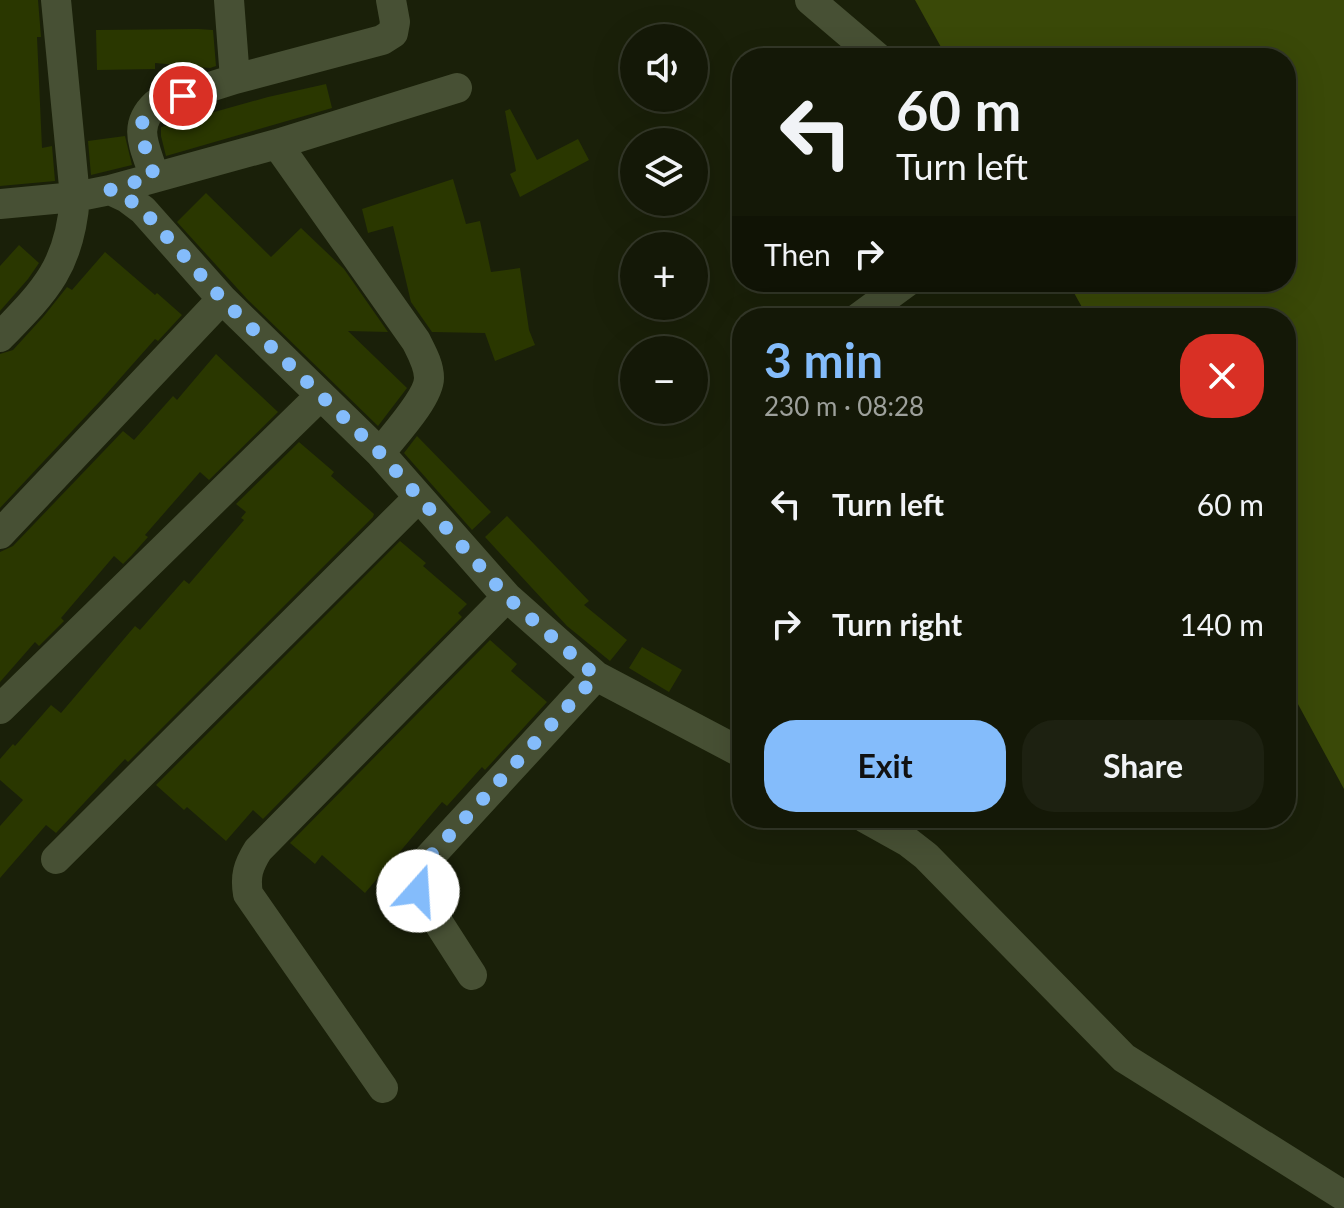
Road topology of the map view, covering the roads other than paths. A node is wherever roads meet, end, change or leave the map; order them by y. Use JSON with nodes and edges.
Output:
{"nodes":[{"id":1,"x":56,"y":0,"type":"edge"},
{"id":2,"x":229,"y":0,"type":"edge"},
{"id":3,"x":391,"y":0,"type":"edge"},
{"id":4,"x":810,"y":0,"type":"edge"},
{"id":5,"x":866,"y":48,"type":"edge"},
{"id":6,"x":235,"y":79,"type":"junction"},
{"id":7,"x":457,"y":88,"type":"dead end"},
{"id":8,"x":277,"y":144,"type":"junction"},
{"id":9,"x":154,"y":176,"type":"junction"},
{"id":10,"x":110,"y":190,"type":"junction"},
{"id":11,"x":75,"y":197,"type":"junction"},
{"id":12,"x":0,"y":204,"type":"edge"},
{"id":13,"x":893,"y":292,"type":"edge"},
{"id":14,"x":222,"y":299,"type":"junction"},
{"id":15,"x":872,"y":308,"type":"edge"},
{"id":16,"x":0,"y":337,"type":"edge"},
{"id":17,"x":320,"y":396,"type":"junction"},
{"id":18,"x":380,"y":453,"type":"junction"},
{"id":19,"x":419,"y":497,"type":"junction"},
{"id":20,"x":0,"y":534,"type":"edge"},
{"id":21,"x":507,"y":597,"type":"junction"},
{"id":22,"x":596,"y":676,"type":"junction"},
{"id":23,"x":0,"y":709,"type":"edge"},
{"id":24,"x":732,"y":748,"type":"edge"},
{"id":25,"x":883,"y":828,"type":"edge"},
{"id":26,"x":56,"y":859,"type":"dead end"},
{"id":27,"x":472,"y":975,"type":"dead end"},
{"id":28,"x":383,"y":1088,"type":"dead end"},
{"id":29,"x":1344,"y":1196,"type":"edge"}],
"edges":[{"from":1,"to":11,"type":"street"},
{"from":2,"to":6,"type":"street"},
{"from":3,"to":6,"type":"street"},
{"from":4,"to":5,"type":"street"},
{"from":6,"to":9,"type":"street"},
{"from":7,"to":8,"type":"street"},
{"from":8,"to":9,"type":"street"},
{"from":8,"to":18,"type":"street"},
{"from":9,"to":10,"type":"street"},
{"from":10,"to":11,"type":"street"},
{"from":10,"to":14,"type":"street"},
{"from":11,"to":12,"type":"street"},
{"from":11,"to":16,"type":"street"},
{"from":13,"to":15,"type":"street"},
{"from":14,"to":17,"type":"street"},
{"from":14,"to":20,"type":"street"},
{"from":17,"to":18,"type":"street"},
{"from":17,"to":23,"type":"street"},
{"from":18,"to":19,"type":"street"},
{"from":19,"to":21,"type":"street"},
{"from":19,"to":26,"type":"street"},
{"from":21,"to":22,"type":"street"},
{"from":21,"to":28,"type":"street"},
{"from":22,"to":24,"type":"street"},
{"from":22,"to":27,"type":"street"},
{"from":25,"to":29,"type":"street"}]}
